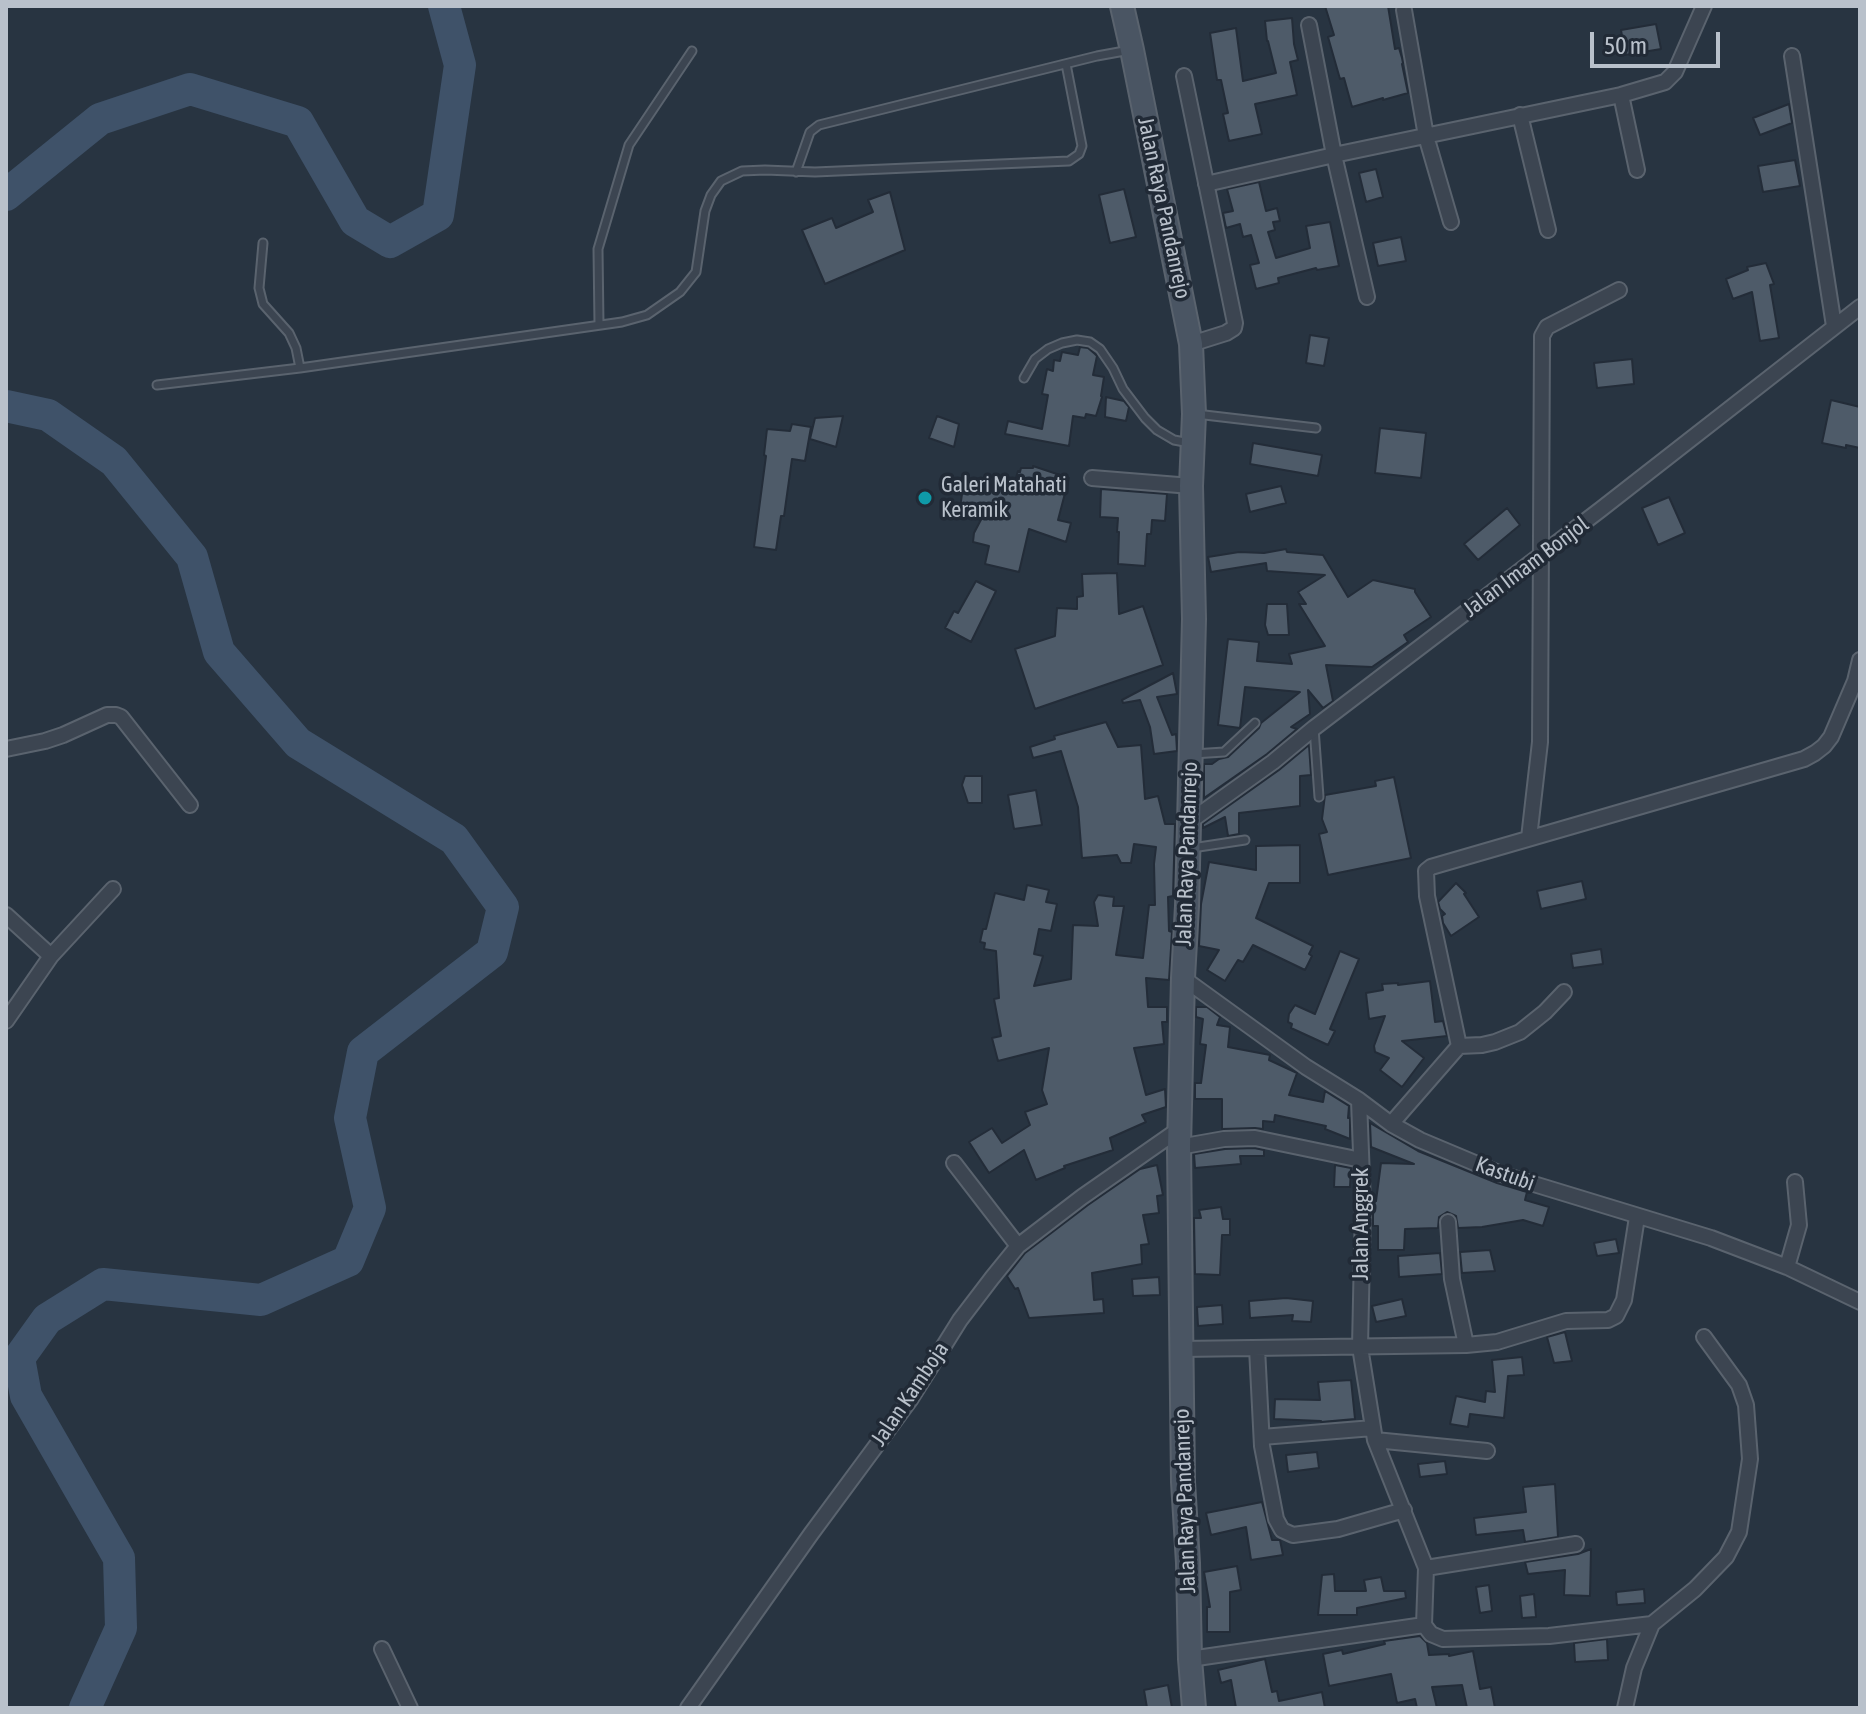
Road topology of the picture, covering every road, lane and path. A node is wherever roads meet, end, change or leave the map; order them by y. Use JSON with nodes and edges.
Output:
{"nodes":[{"id":1,"x":1122,"y":6,"type":"edge"},
{"id":2,"x":1704,"y":6,"type":"edge"},
{"id":3,"x":1404,"y":10,"type":"dead end"},
{"id":4,"x":1309,"y":25,"type":"dead end"},
{"id":5,"x":1132,"y":50,"type":"junction"},
{"id":6,"x":692,"y":51,"type":"dead end"},
{"id":7,"x":1792,"y":56,"type":"dead end"},
{"id":8,"x":1066,"y":64,"type":"junction"},
{"id":9,"x":1184,"y":76,"type":"dead end"},
{"id":10,"x":1621,"y":95,"type":"junction"},
{"id":11,"x":1520,"y":115,"type":"junction"},
{"id":12,"x":1426,"y":136,"type":"junction"},
{"id":13,"x":1334,"y":155,"type":"junction"},
{"id":14,"x":1637,"y":170,"type":"dead end"},
{"id":15,"x":796,"y":172,"type":"junction"},
{"id":16,"x":1206,"y":184,"type":"junction"},
{"id":17,"x":1451,"y":222,"type":"dead end"},
{"id":18,"x":1548,"y":230,"type":"dead end"},
{"id":19,"x":263,"y":243,"type":"dead end"},
{"id":20,"x":1619,"y":290,"type":"dead end"},
{"id":21,"x":1367,"y":297,"type":"dead end"},
{"id":22,"x":1860,"y":307,"type":"edge"},
{"id":23,"x":599,"y":324,"type":"junction"},
{"id":24,"x":1834,"y":326,"type":"junction"},
{"id":25,"x":1191,"y":344,"type":"junction"},
{"id":26,"x":300,"y":368,"type":"junction"},
{"id":27,"x":1024,"y":378,"type":"dead end"},
{"id":28,"x":157,"y":385,"type":"dead end"},
{"id":29,"x":1194,"y":414,"type":"junction"},
{"id":30,"x":1316,"y":428,"type":"dead end"},
{"id":31,"x":1193,"y":444,"type":"junction"},
{"id":32,"x":1092,"y":478,"type":"dead end"},
{"id":33,"x":1191,"y":486,"type":"junction"},
{"id":34,"x":1542,"y":555,"type":"junction"},
{"id":35,"x":1860,"y":660,"type":"edge"},
{"id":36,"x":1255,"y":723,"type":"dead end"},
{"id":37,"x":1314,"y":728,"type":"junction"},
{"id":38,"x":6,"y":749,"type":"edge"},
{"id":39,"x":1190,"y":754,"type":"junction"},
{"id":40,"x":1319,"y":797,"type":"dead end"},
{"id":41,"x":190,"y":805,"type":"dead end"},
{"id":42,"x":1189,"y":822,"type":"junction"},
{"id":43,"x":1529,"y":838,"type":"junction"},
{"id":44,"x":1245,"y":840,"type":"dead end"},
{"id":45,"x":1188,"y":849,"type":"junction"},
{"id":46,"x":113,"y":889,"type":"dead end"},
{"id":47,"x":6,"y":915,"type":"edge"},
{"id":48,"x":51,"y":956,"type":"junction"},
{"id":49,"x":1183,"y":978,"type":"junction"},
{"id":50,"x":1564,"y":992,"type":"dead end"},
{"id":51,"x":6,"y":1021,"type":"edge"},
{"id":52,"x":1459,"y":1046,"type":"junction"},
{"id":53,"x":1359,"y":1100,"type":"junction"},
{"id":54,"x":1391,"y":1124,"type":"junction"},
{"id":55,"x":1180,"y":1138,"type":"junction"},
{"id":56,"x":1361,"y":1160,"type":"junction"},
{"id":57,"x":954,"y":1163,"type":"dead end"},
{"id":58,"x":1795,"y":1182,"type":"dead end"},
{"id":59,"x":1637,"y":1217,"type":"junction"},
{"id":60,"x":1448,"y":1222,"type":"dead end"},
{"id":61,"x":1018,"y":1246,"type":"junction"},
{"id":62,"x":1787,"y":1267,"type":"junction"},
{"id":63,"x":1860,"y":1302,"type":"edge"},
{"id":64,"x":1704,"y":1337,"type":"dead end"},
{"id":65,"x":1466,"y":1345,"type":"junction"},
{"id":66,"x":1360,"y":1347,"type":"junction"},
{"id":67,"x":1257,"y":1348,"type":"junction"},
{"id":68,"x":1181,"y":1349,"type":"junction"},
{"id":69,"x":1374,"y":1434,"type":"junction"},
{"id":70,"x":1262,"y":1437,"type":"junction"},
{"id":71,"x":1487,"y":1451,"type":"dead end"},
{"id":72,"x":1404,"y":1510,"type":"junction"},
{"id":73,"x":1576,"y":1544,"type":"dead end"},
{"id":74,"x":1426,"y":1568,"type":"junction"},
{"id":75,"x":1652,"y":1624,"type":"junction"},
{"id":76,"x":1424,"y":1625,"type":"junction"},
{"id":77,"x":382,"y":1649,"type":"dead end"},
{"id":78,"x":1190,"y":1659,"type":"junction"},
{"id":79,"x":410,"y":1708,"type":"edge"},
{"id":80,"x":688,"y":1708,"type":"edge"},
{"id":81,"x":1194,"y":1708,"type":"edge"},
{"id":82,"x":1625,"y":1708,"type":"edge"}],
"edges":[{"from":1,"to":5,"type":"main road","name":"Jalan Raya Pandanrejo"},
{"from":2,"to":10,"type":"street"},
{"from":3,"to":12,"type":"street"},
{"from":4,"to":13,"type":"street"},
{"from":5,"to":8,"type":"lane"},
{"from":5,"to":25,"type":"main road","name":"Jalan Raya Pandanrejo"},
{"from":6,"to":23,"type":"lane"},
{"from":7,"to":24,"type":"street"},
{"from":8,"to":15,"type":"lane"},
{"from":8,"to":15,"type":"lane"},
{"from":9,"to":16,"type":"street"},
{"from":10,"to":11,"type":"street"},
{"from":10,"to":14,"type":"street"},
{"from":11,"to":12,"type":"street"},
{"from":11,"to":18,"type":"street"},
{"from":12,"to":13,"type":"street"},
{"from":12,"to":17,"type":"street"},
{"from":13,"to":16,"type":"street"},
{"from":13,"to":21,"type":"street"},
{"from":15,"to":23,"type":"lane"},
{"from":16,"to":25,"type":"street"},
{"from":19,"to":26,"type":"lane"},
{"from":20,"to":34,"type":"street"},
{"from":22,"to":24,"type":"street","name":"Jalan Imam Bonjol"},
{"from":23,"to":26,"type":"lane"},
{"from":24,"to":34,"type":"street","name":"Jalan Imam Bonjol"},
{"from":25,"to":29,"type":"main road","name":"Jalan Raya Pandanrejo"},
{"from":26,"to":28,"type":"lane"},
{"from":27,"to":31,"type":"lane"},
{"from":29,"to":30,"type":"lane"},
{"from":29,"to":31,"type":"main road","name":"Jalan Raya Pandanrejo"},
{"from":31,"to":33,"type":"main road","name":"Jalan Raya Pandanrejo"},
{"from":32,"to":33,"type":"street"},
{"from":33,"to":39,"type":"main road","name":"Jalan Raya Pandanrejo"},
{"from":34,"to":37,"type":"street","name":"Jalan Imam Bonjol"},
{"from":34,"to":43,"type":"street"},
{"from":35,"to":43,"type":"street"},
{"from":36,"to":39,"type":"lane"},
{"from":37,"to":40,"type":"lane"},
{"from":37,"to":42,"type":"street","name":"Jalan Imam Bonjol"},
{"from":38,"to":41,"type":"street"},
{"from":39,"to":42,"type":"main road","name":"Jalan Raya Pandanrejo"},
{"from":42,"to":45,"type":"main road","name":"Jalan Raya Pandanrejo"},
{"from":43,"to":52,"type":"street"},
{"from":44,"to":45,"type":"lane"},
{"from":45,"to":49,"type":"main road","name":"Jalan Raya Pandanrejo"},
{"from":46,"to":48,"type":"street"},
{"from":47,"to":48,"type":"street"},
{"from":48,"to":51,"type":"street"},
{"from":49,"to":53,"type":"street","name":"Kastubi"},
{"from":49,"to":55,"type":"main road","name":"Jalan Raya Pandanrejo"},
{"from":50,"to":52,"type":"street"},
{"from":52,"to":54,"type":"street"},
{"from":53,"to":54,"type":"street","name":"Kastubi"},
{"from":53,"to":56,"type":"street","name":"Jalan Anggrek"},
{"from":54,"to":59,"type":"street","name":"Kastubi"},
{"from":55,"to":56,"type":"street"},
{"from":55,"to":61,"type":"street","name":"Jalan Kamboja"},
{"from":55,"to":68,"type":"main road","name":"Jalan Raya Pandanrejo"},
{"from":56,"to":66,"type":"street","name":"Jalan Anggrek"},
{"from":57,"to":61,"type":"street"},
{"from":58,"to":62,"type":"street"},
{"from":59,"to":62,"type":"street","name":"Kastubi"},
{"from":59,"to":65,"type":"street"},
{"from":60,"to":65,"type":"street"},
{"from":61,"to":80,"type":"street","name":"Jalan Kamboja"},
{"from":62,"to":63,"type":"street","name":"Kastubi"},
{"from":64,"to":75,"type":"street"},
{"from":65,"to":66,"type":"street"},
{"from":66,"to":67,"type":"street"},
{"from":66,"to":69,"type":"street","name":"Jalan Anggrek"},
{"from":67,"to":68,"type":"street"},
{"from":67,"to":70,"type":"street"},
{"from":68,"to":78,"type":"main road","name":"Jalan Raya Pandanrejo"},
{"from":69,"to":70,"type":"street"},
{"from":69,"to":71,"type":"street"},
{"from":69,"to":72,"type":"street","name":"Jalan Anggrek"},
{"from":70,"to":72,"type":"street"},
{"from":72,"to":74,"type":"street","name":"Jalan Anggrek"},
{"from":73,"to":74,"type":"street"},
{"from":74,"to":76,"type":"street"},
{"from":75,"to":76,"type":"street"},
{"from":75,"to":82,"type":"street"},
{"from":76,"to":78,"type":"street"},
{"from":77,"to":79,"type":"street"},
{"from":78,"to":81,"type":"main road","name":"Jalan Raya Pandanrejo"}]}
